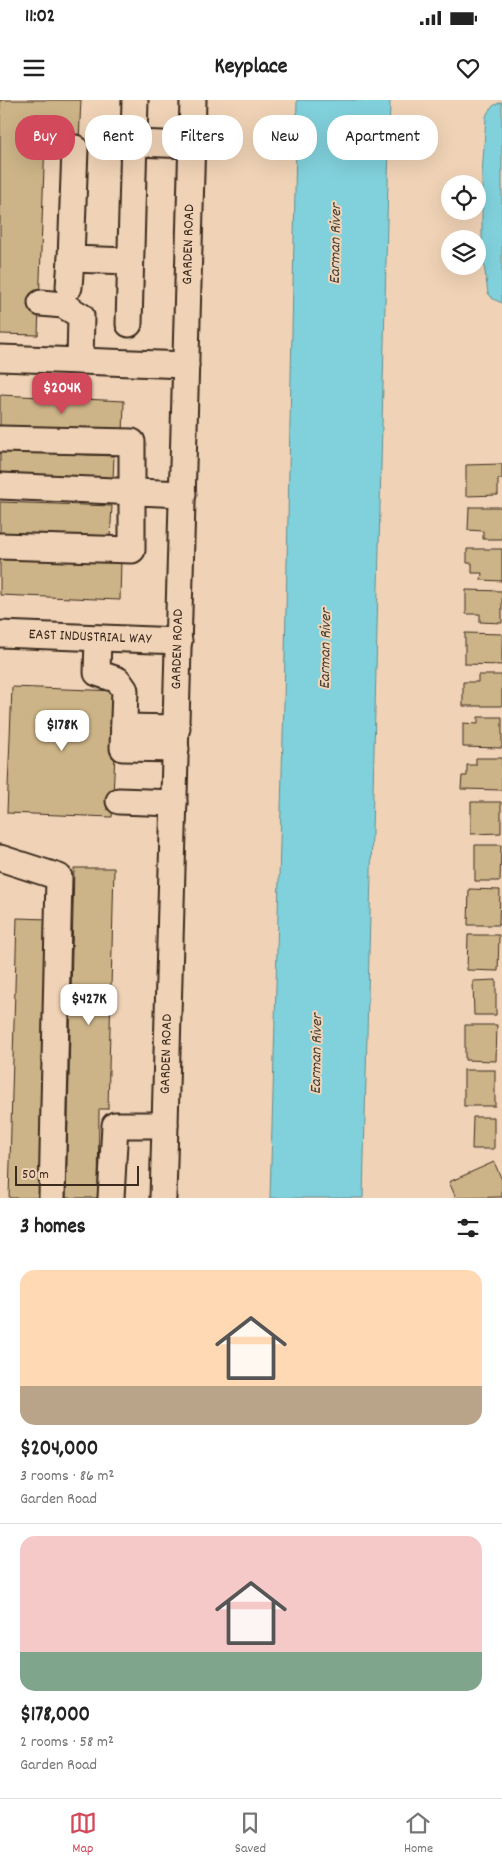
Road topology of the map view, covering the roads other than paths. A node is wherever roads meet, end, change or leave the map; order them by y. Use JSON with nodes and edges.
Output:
{"nodes":[{"id":1,"x":135,"y":100,"type":"edge"},
{"id":2,"x":193,"y":100,"type":"edge"},
{"id":3,"x":135,"y":115,"type":"edge"},
{"id":4,"x":193,"y":115,"type":"edge"},
{"id":5,"x":75,"y":160,"type":"edge"},
{"id":6,"x":133,"y":160,"type":"edge"},
{"id":7,"x":192,"y":160,"type":"edge"},
{"id":8,"x":71,"y":259,"type":"junction"},
{"id":9,"x":130,"y":261,"type":"junction"},
{"id":10,"x":70,"y":287,"type":"dead end"},
{"id":11,"x":41,"y":303,"type":"dead end"},
{"id":12,"x":129,"y":324,"type":"dead end"},
{"id":13,"x":0,"y":358,"type":"edge"},
{"id":14,"x":80,"y":361,"type":"junction"},
{"id":15,"x":186,"y":365,"type":"junction"},
{"id":16,"x":0,"y":439,"type":"edge"},
{"id":17,"x":0,"y":486,"type":"edge"},
{"id":18,"x":133,"y":492,"type":"junction"},
{"id":19,"x":183,"y":494,"type":"junction"},
{"id":20,"x":0,"y":546,"type":"edge"},
{"id":21,"x":0,"y":634,"type":"edge"},
{"id":22,"x":98,"y":638,"type":"junction"},
{"id":23,"x":179,"y":641,"type":"junction"},
{"id":24,"x":176,"y":738,"type":"junction"},
{"id":25,"x":119,"y":801,"type":"dead end"},
{"id":26,"x":174,"y":803,"type":"junction"},
{"id":27,"x":0,"y":858,"type":"edge"},
{"id":28,"x":165,"y":1125,"type":"junction"},
{"id":29,"x":52,"y":1198,"type":"edge"},
{"id":30,"x":111,"y":1198,"type":"edge"},
{"id":31,"x":163,"y":1198,"type":"edge"}],
"edges":[{"from":1,"to":3,"type":"street"},
{"from":2,"to":4,"type":"street","name":"GARDEN ROAD"},
{"from":5,"to":8,"type":"street"},
{"from":6,"to":9,"type":"street"},
{"from":7,"to":15,"type":"street","name":"GARDEN ROAD"},
{"from":8,"to":9,"type":"street"},
{"from":8,"to":10,"type":"street"},
{"from":9,"to":12,"type":"street"},
{"from":11,"to":14,"type":"street"},
{"from":13,"to":14,"type":"street"},
{"from":14,"to":15,"type":"street"},
{"from":15,"to":19,"type":"street","name":"GARDEN ROAD"},
{"from":16,"to":18,"type":"street"},
{"from":17,"to":18,"type":"street"},
{"from":18,"to":19,"type":"street"},
{"from":18,"to":20,"type":"street"},
{"from":19,"to":23,"type":"street","name":"GARDEN ROAD"},
{"from":21,"to":22,"type":"street","name":"EAST INDUSTRIAL WAY"},
{"from":22,"to":23,"type":"street","name":"EAST INDUSTRIAL WAY"},
{"from":22,"to":24,"type":"street"},
{"from":23,"to":24,"type":"street","name":"GARDEN ROAD"},
{"from":24,"to":26,"type":"street","name":"GARDEN ROAD"},
{"from":25,"to":26,"type":"street"},
{"from":26,"to":28,"type":"street","name":"GARDEN ROAD"},
{"from":27,"to":29,"type":"street"},
{"from":28,"to":30,"type":"street"},
{"from":28,"to":31,"type":"street","name":"GARDEN ROAD"}]}
